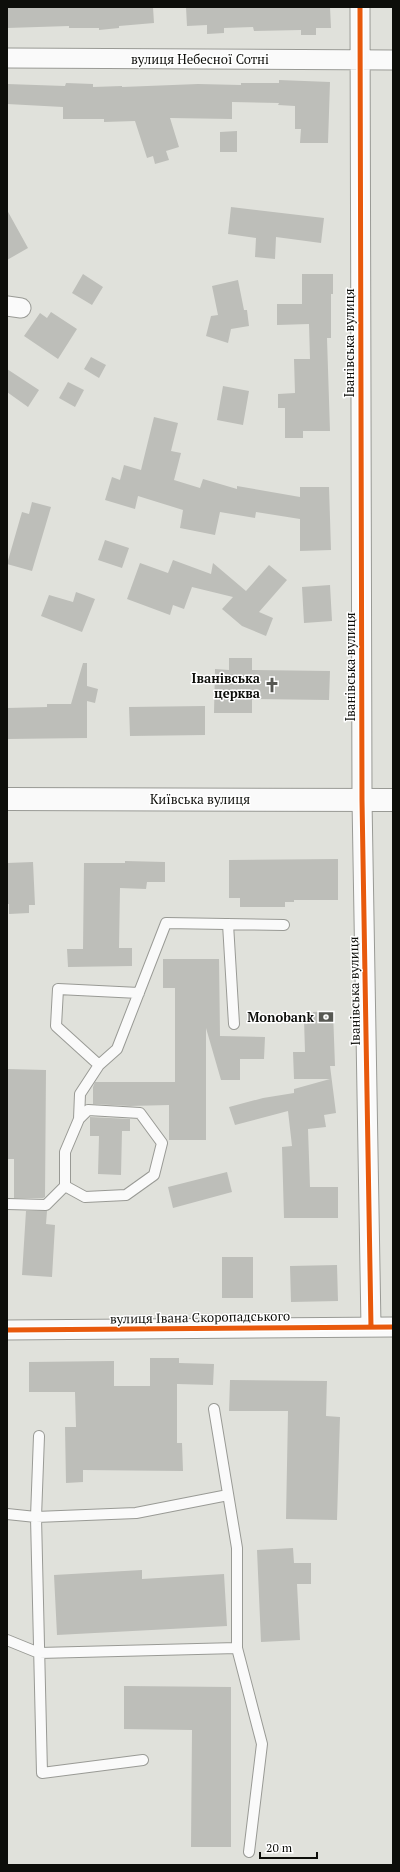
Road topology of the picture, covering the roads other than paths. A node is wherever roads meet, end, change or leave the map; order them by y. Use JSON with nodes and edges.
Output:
{"nodes":[{"id":1,"x":360,"y":7,"type":"edge"},
{"id":2,"x":7,"y":58,"type":"edge"},
{"id":3,"x":359,"y":59,"type":"junction"},
{"id":4,"x":393,"y":60,"type":"edge"},
{"id":5,"x":7,"y":799,"type":"edge"},
{"id":6,"x":362,"y":800,"type":"junction"},
{"id":7,"x":393,"y":800,"type":"edge"},
{"id":8,"x":228,"y":924,"type":"junction"},
{"id":9,"x":284,"y":926,"type":"dead end"},
{"id":10,"x":138,"y":993,"type":"junction"},
{"id":11,"x":234,"y":1024,"type":"dead end"},
{"id":12,"x":99,"y":1065,"type":"junction"},
{"id":13,"x":80,"y":1119,"type":"junction"},
{"id":14,"x":65,"y":1186,"type":"junction"},
{"id":15,"x":7,"y":1204,"type":"edge"},
{"id":16,"x":371,"y":1327,"type":"junction"},
{"id":17,"x":393,"y":1327,"type":"edge"},
{"id":18,"x":7,"y":1330,"type":"edge"},
{"id":19,"x":214,"y":1409,"type":"dead end"},
{"id":20,"x":38,"y":1436,"type":"dead end"},
{"id":21,"x":228,"y":1495,"type":"junction"},
{"id":22,"x":7,"y":1514,"type":"edge"},
{"id":23,"x":36,"y":1517,"type":"junction"},
{"id":24,"x":7,"y":1640,"type":"edge"},
{"id":25,"x":237,"y":1648,"type":"junction"},
{"id":26,"x":39,"y":1653,"type":"junction"},
{"id":27,"x":143,"y":1760,"type":"dead end"},
{"id":28,"x":249,"y":1852,"type":"dead end"}],
"edges":[{"from":1,"to":3,"type":"street","name":"Іванівська вулиця"},
{"from":2,"to":3,"type":"street","name":"вулиця Небесної Сотні"},
{"from":3,"to":4,"type":"street","name":"вулиця Небесної Сотні"},
{"from":3,"to":6,"type":"street","name":"Іванівська вулиця"},
{"from":5,"to":6,"type":"main road","name":"Київська вулиця"},
{"from":6,"to":7,"type":"main road","name":"Київська вулиця"},
{"from":6,"to":16,"type":"street","name":"Іванівська вулиця"},
{"from":8,"to":9,"type":"lane"},
{"from":8,"to":10,"type":"lane"},
{"from":8,"to":11,"type":"lane"},
{"from":10,"to":12,"type":"lane"},
{"from":10,"to":12,"type":"lane"},
{"from":12,"to":13,"type":"lane"},
{"from":13,"to":14,"type":"lane"},
{"from":13,"to":14,"type":"lane"},
{"from":14,"to":15,"type":"lane"},
{"from":16,"to":17,"type":"street","name":"вулиця Івана Скоропадського"},
{"from":16,"to":18,"type":"street","name":"вулиця Івана Скоропадського"},
{"from":19,"to":21,"type":"lane"},
{"from":20,"to":23,"type":"lane"},
{"from":21,"to":23,"type":"lane"},
{"from":21,"to":25,"type":"lane"},
{"from":22,"to":23,"type":"lane"},
{"from":23,"to":26,"type":"lane"},
{"from":24,"to":26,"type":"lane"},
{"from":25,"to":26,"type":"lane"},
{"from":25,"to":28,"type":"lane"},
{"from":26,"to":27,"type":"lane"}]}
